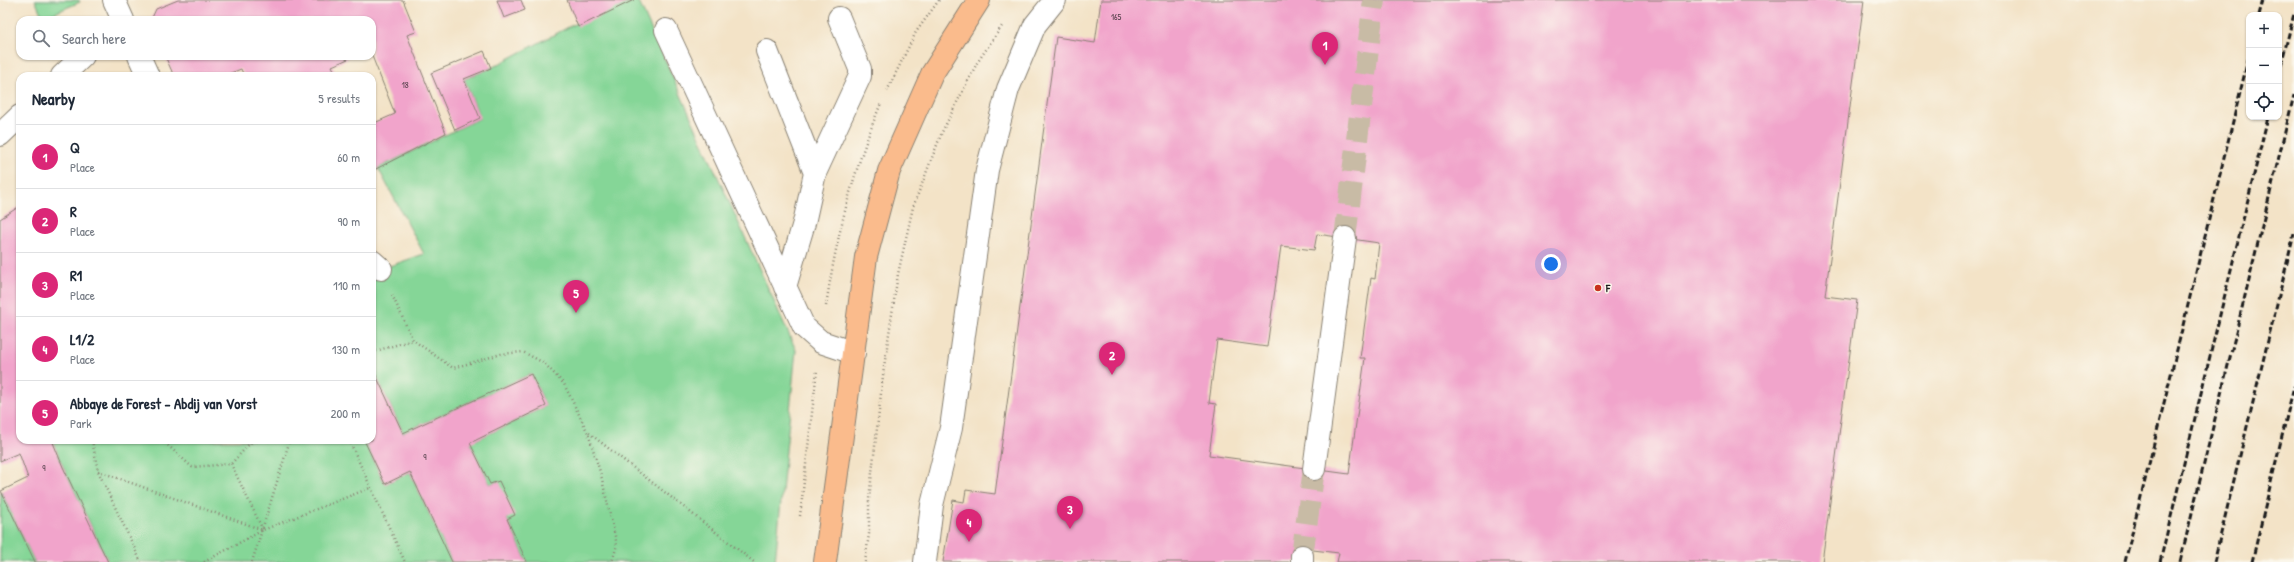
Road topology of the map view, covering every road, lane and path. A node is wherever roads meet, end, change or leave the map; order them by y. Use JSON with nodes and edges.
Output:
{"nodes":[{"id":1,"x":114,"y":0,"type":"edge"},
{"id":2,"x":979,"y":0,"type":"edge"},
{"id":3,"x":1055,"y":0,"type":"edge"},
{"id":4,"x":121,"y":16,"type":"edge"},
{"id":5,"x":839,"y":18,"type":"dead end"},
{"id":6,"x":1003,"y":24,"type":"dead end"},
{"id":7,"x":666,"y":30,"type":"dead end"},
{"id":8,"x":767,"y":51,"type":"dead end"},
{"id":9,"x":79,"y":60,"type":"edge"},
{"id":10,"x":141,"y":60,"type":"edge"},
{"id":11,"x":66,"y":72,"type":"edge"},
{"id":12,"x":146,"y":72,"type":"edge"},
{"id":13,"x":815,"y":173,"type":"junction"},
{"id":14,"x":1345,"y":238,"type":"tunnel mouth"},
{"id":15,"x":377,"y":265,"type":"edge"},
{"id":16,"x":785,"y":287,"type":"junction"},
{"id":17,"x":413,"y":340,"type":"junction"},
{"id":18,"x":376,"y":351,"type":"edge"},
{"id":19,"x":854,"y":353,"type":"junction"},
{"id":20,"x":588,"y":433,"type":"junction"},
{"id":21,"x":93,"y":444,"type":"edge"},
{"id":22,"x":166,"y":444,"type":"edge"},
{"id":23,"x":249,"y":444,"type":"edge"},
{"id":24,"x":289,"y":444,"type":"edge"},
{"id":25,"x":351,"y":444,"type":"edge"},
{"id":26,"x":231,"y":464,"type":"junction"},
{"id":27,"x":1314,"y":469,"type":"tunnel mouth"},
{"id":28,"x":98,"y":471,"type":"junction"},
{"id":29,"x":370,"y":488,"type":"junction"},
{"id":30,"x":263,"y":530,"type":"junction"},
{"id":31,"x":141,"y":562,"type":"edge"},
{"id":32,"x":204,"y":562,"type":"edge"},
{"id":33,"x":252,"y":562,"type":"edge"},
{"id":34,"x":405,"y":562,"type":"edge"},
{"id":35,"x":612,"y":562,"type":"edge"},
{"id":36,"x":754,"y":562,"type":"edge"},
{"id":37,"x":825,"y":562,"type":"edge"},
{"id":38,"x":865,"y":562,"type":"edge"},
{"id":39,"x":925,"y":562,"type":"edge"}],
"edges":[{"from":1,"to":4,"type":"street"},
{"from":2,"to":19,"type":"main road"},
{"from":3,"to":39,"type":"street"},
{"from":5,"to":13,"type":"street"},
{"from":6,"to":38,"type":"path"},
{"from":7,"to":16,"type":"street"},
{"from":8,"to":13,"type":"street"},
{"from":9,"to":11,"type":"street"},
{"from":10,"to":12,"type":"street"},
{"from":13,"to":16,"type":"street"},
{"from":14,"to":27,"type":"street"},
{"from":15,"to":17,"type":"path"},
{"from":16,"to":19,"type":"street"},
{"from":17,"to":18,"type":"path"},
{"from":17,"to":20,"type":"path"},
{"from":19,"to":37,"type":"main road"},
{"from":20,"to":35,"type":"path"},
{"from":20,"to":36,"type":"path"},
{"from":21,"to":28,"type":"path"},
{"from":22,"to":26,"type":"path"},
{"from":23,"to":26,"type":"path"},
{"from":24,"to":30,"type":"path"},
{"from":25,"to":29,"type":"path"},
{"from":26,"to":30,"type":"path"},
{"from":28,"to":30,"type":"path"},
{"from":28,"to":31,"type":"path"},
{"from":29,"to":30,"type":"path"},
{"from":29,"to":34,"type":"path"},
{"from":30,"to":32,"type":"path"},
{"from":30,"to":33,"type":"path"}]}
